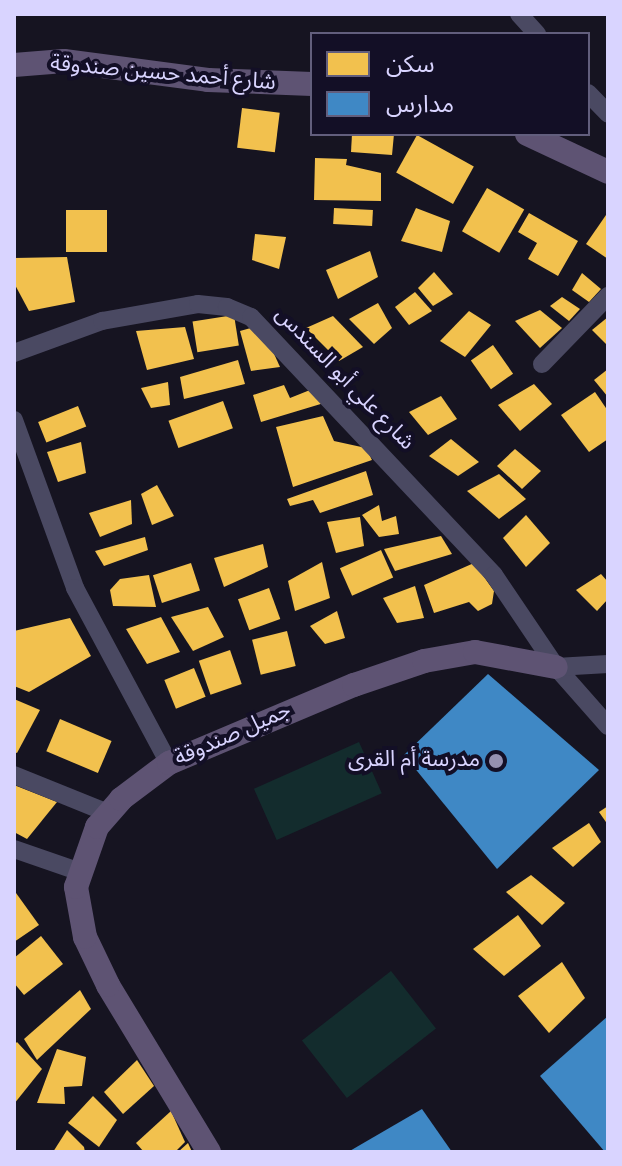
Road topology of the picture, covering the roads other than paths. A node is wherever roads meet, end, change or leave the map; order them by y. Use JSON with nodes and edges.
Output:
{"nodes":[{"id":1,"x":519,"y":14,"type":"edge"},
{"id":2,"x":535,"y":32,"type":"edge"},
{"id":3,"x":14,"y":65,"type":"edge"},
{"id":4,"x":310,"y":84,"type":"edge"},
{"id":5,"x":590,"y":95,"type":"edge"},
{"id":6,"x":608,"y":114,"type":"edge"},
{"id":7,"x":531,"y":136,"type":"edge"},
{"id":8,"x":608,"y":172,"type":"edge"},
{"id":9,"x":608,"y":296,"type":"edge"},
{"id":10,"x":14,"y":353,"type":"edge"},
{"id":11,"x":542,"y":364,"type":"dead end"},
{"id":12,"x":14,"y":420,"type":"edge"},
{"id":13,"x":608,"y":664,"type":"edge"},
{"id":14,"x":556,"y":667,"type":"junction"},
{"id":15,"x":608,"y":726,"type":"edge"},
{"id":16,"x":169,"y":763,"type":"junction"},
{"id":17,"x":14,"y":775,"type":"edge"},
{"id":18,"x":108,"y":813,"type":"junction"},
{"id":19,"x":14,"y":849,"type":"edge"},
{"id":20,"x":78,"y":871,"type":"junction"},
{"id":21,"x":209,"y":1152,"type":"edge"}],
"edges":[{"from":1,"to":2,"type":"street"},
{"from":3,"to":4,"type":"main road","name":"شارع أحمد حسين صندوقة"},
{"from":5,"to":6,"type":"street"},
{"from":7,"to":8,"type":"main road"},
{"from":9,"to":11,"type":"street"},
{"from":10,"to":14,"type":"street","name":"شارع علي أبو السندس"},
{"from":12,"to":16,"type":"street"},
{"from":13,"to":14,"type":"street"},
{"from":14,"to":15,"type":"street","name":"شارع علي أبو السندس"},
{"from":14,"to":16,"type":"main road","name":"جميل صندوقة"},
{"from":16,"to":18,"type":"main road","name":"جميل صندوقة"},
{"from":17,"to":18,"type":"street"},
{"from":18,"to":20,"type":"main road","name":"جميل صندوقة"},
{"from":19,"to":20,"type":"street"},
{"from":20,"to":21,"type":"main road","name":"جميل صندوقة"}]}
